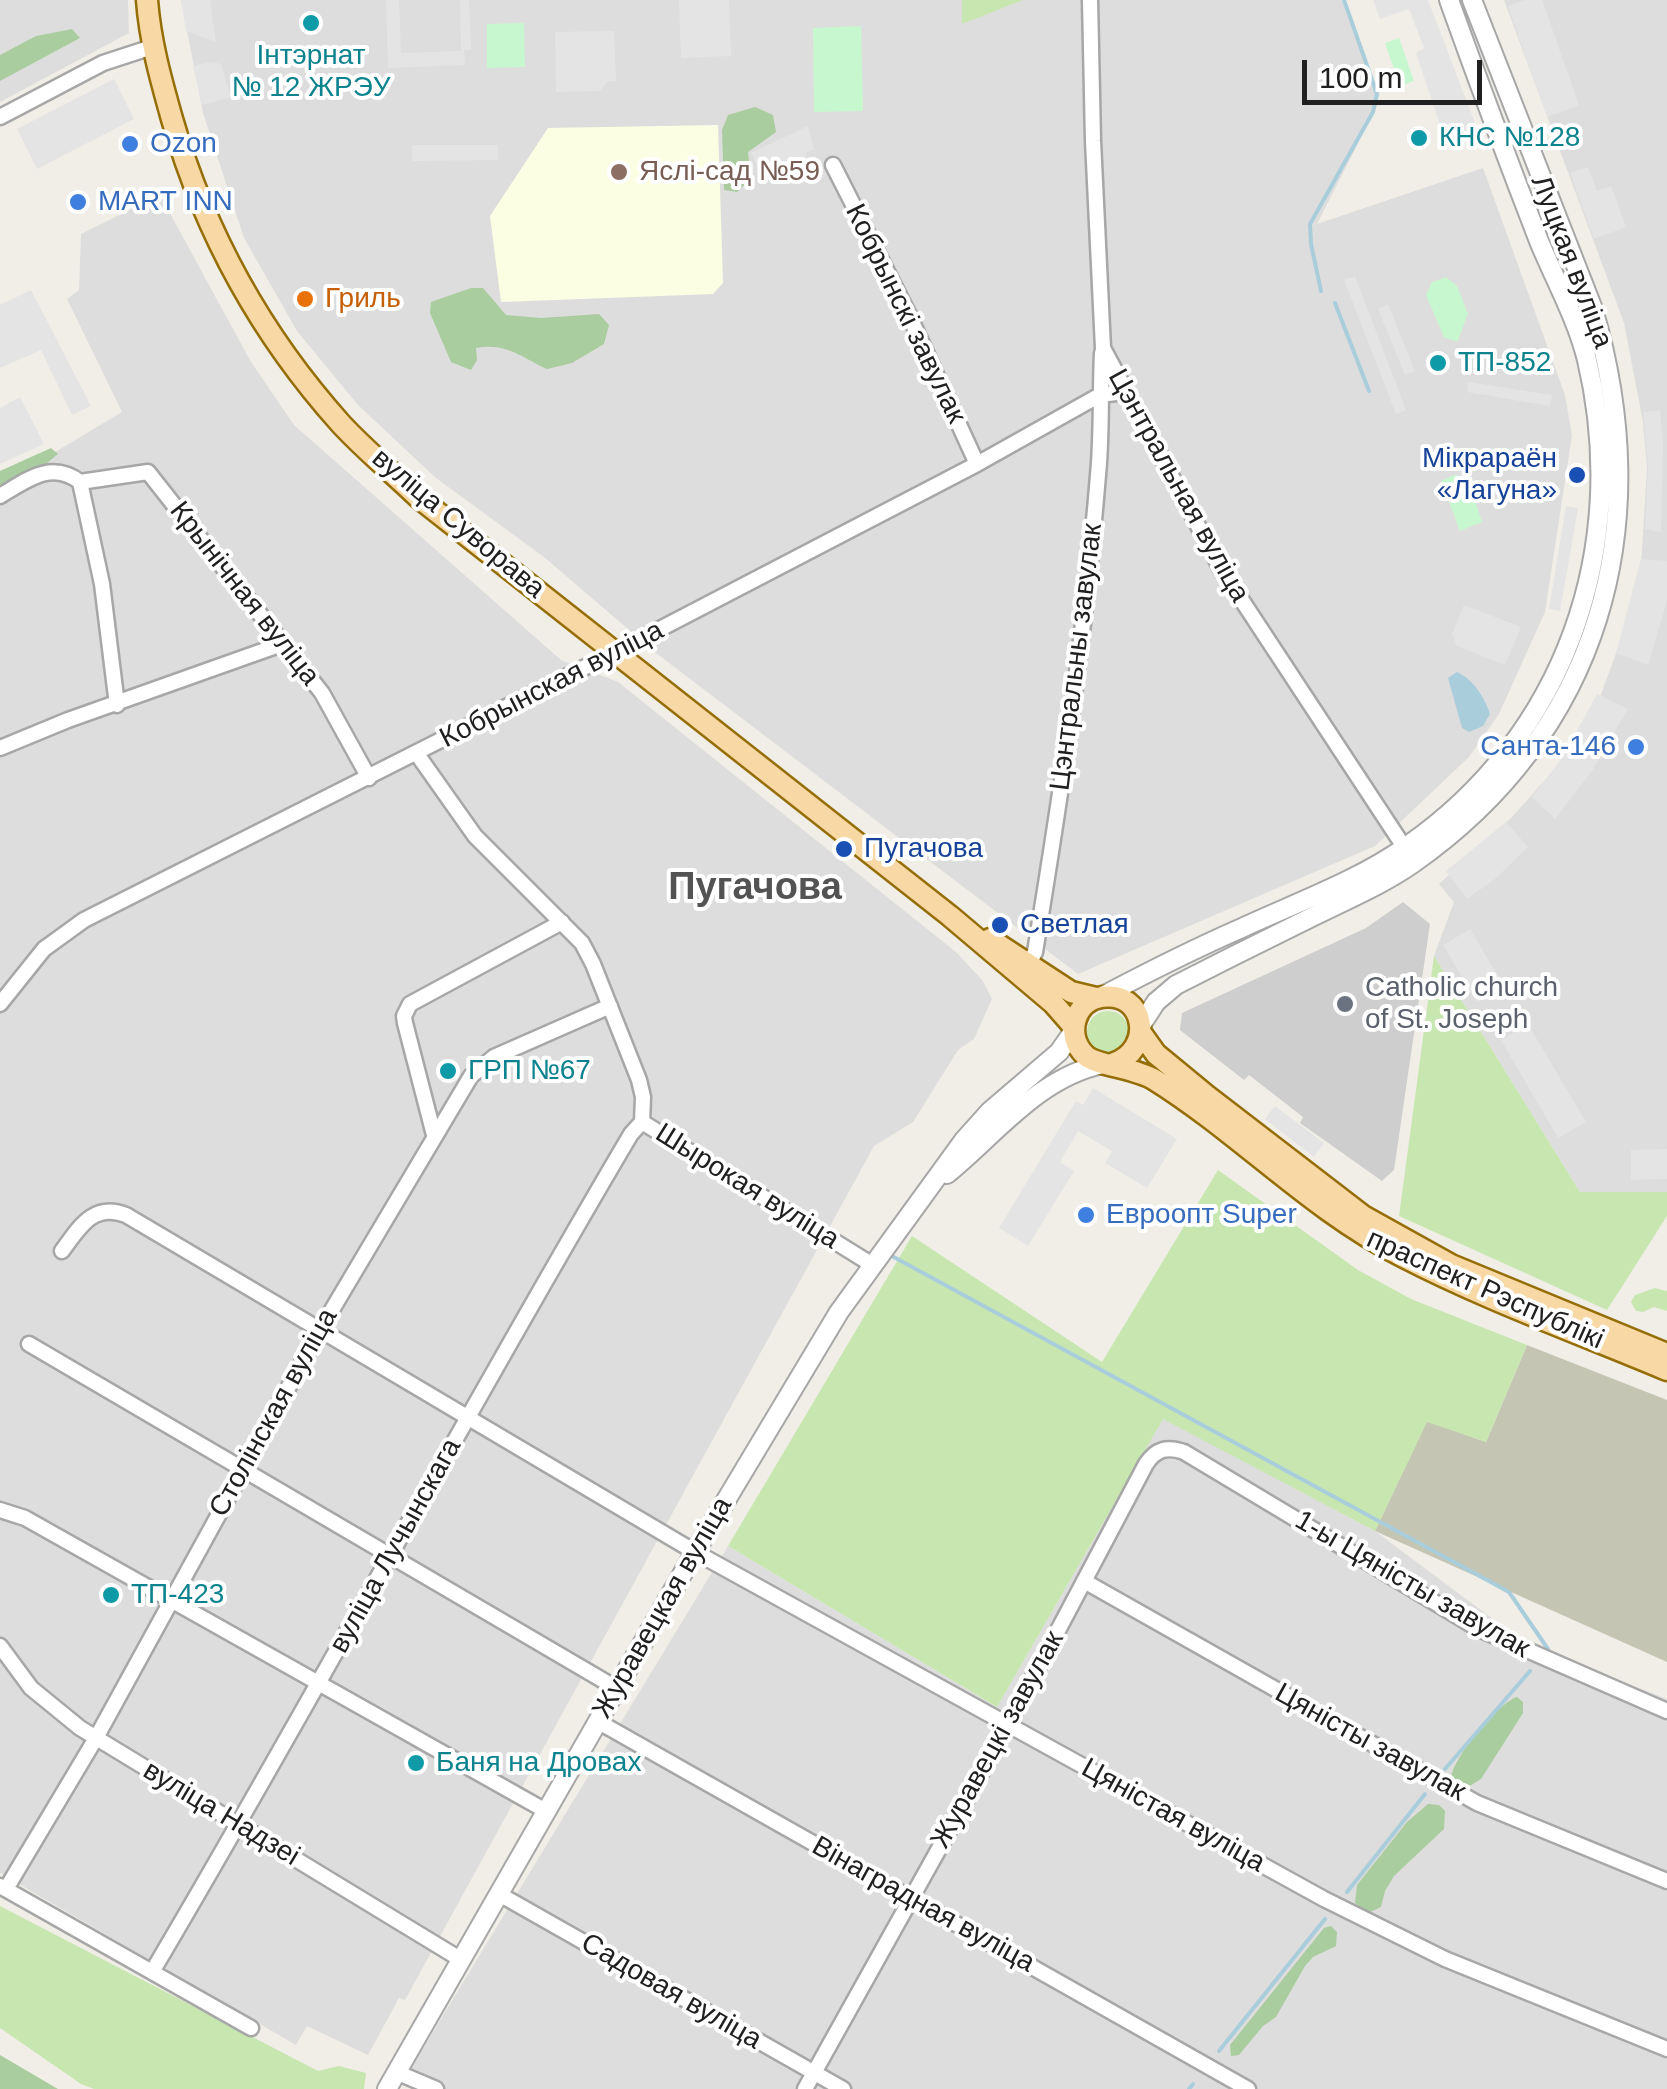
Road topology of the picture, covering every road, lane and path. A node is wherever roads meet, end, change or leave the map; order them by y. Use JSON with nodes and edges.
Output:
{"nodes":[{"id":1,"x":147,"y":0,"type":"edge"},
{"id":2,"x":1090,"y":0,"type":"edge"},
{"id":3,"x":1449,"y":0,"type":"edge"},
{"id":4,"x":1472,"y":0,"type":"edge"},
{"id":5,"x":152,"y":47,"type":"junction"},
{"id":6,"x":0,"y":117,"type":"edge"},
{"id":7,"x":832,"y":165,"type":"dead end"},
{"id":8,"x":1562,"y":237,"type":"junction"},
{"id":9,"x":1541,"y":245,"type":"junction"},
{"id":10,"x":1102,"y":348,"type":"junction"},
{"id":11,"x":1124,"y":392,"type":"junction"},
{"id":12,"x":1100,"y":396,"type":"junction"},
{"id":13,"x":977,"y":464,"type":"junction"},
{"id":14,"x":80,"y":482,"type":"junction"},
{"id":15,"x":0,"y":496,"type":"edge"},
{"id":16,"x":282,"y":644,"type":"junction"},
{"id":17,"x":617,"y":651,"type":"junction"},
{"id":18,"x":117,"y":705,"type":"junction"},
{"id":19,"x":0,"y":748,"type":"edge"},
{"id":20,"x":418,"y":754,"type":"junction"},
{"id":21,"x":369,"y":778,"type":"junction"},
{"id":22,"x":1409,"y":856,"type":"junction"},
{"id":23,"x":950,"y":916,"type":"junction"},
{"id":24,"x":562,"y":922,"type":"junction"},
{"id":25,"x":1029,"y":964,"type":"junction"},
{"id":26,"x":1099,"y":997,"type":"junction"},
{"id":27,"x":0,"y":1004,"type":"edge"},
{"id":28,"x":610,"y":1006,"type":"junction"},
{"id":29,"x":1141,"y":1029,"type":"junction"},
{"id":30,"x":1074,"y":1030,"type":"junction"},
{"id":31,"x":1108,"y":1064,"type":"junction"},
{"id":32,"x":642,"y":1122,"type":"junction"},
{"id":33,"x":434,"y":1135,"type":"junction"},
{"id":34,"x":927,"y":1190,"type":"junction"},
{"id":35,"x":62,"y":1251,"type":"dead end"},
{"id":36,"x":871,"y":1264,"type":"junction"},
{"id":37,"x":320,"y":1330,"type":"junction"},
{"id":38,"x":30,"y":1344,"type":"dead end"},
{"id":39,"x":1667,"y":1354,"type":"edge"},
{"id":40,"x":1667,"y":1370,"type":"edge"},
{"id":41,"x":467,"y":1418,"type":"junction"},
{"id":42,"x":1164,"y":1448,"type":"joint"},
{"id":43,"x":243,"y":1469,"type":"junction"},
{"id":44,"x":0,"y":1510,"type":"edge"},
{"id":45,"x":695,"y":1552,"type":"junction"},
{"id":46,"x":392,"y":1556,"type":"junction"},
{"id":47,"x":1084,"y":1582,"type":"junction"},
{"id":48,"x":171,"y":1598,"type":"junction"},
{"id":49,"x":0,"y":1646,"type":"edge"},
{"id":50,"x":319,"y":1685,"type":"junction"},
{"id":51,"x":616,"y":1688,"type":"junction"},
{"id":52,"x":1667,"y":1711,"type":"edge"},
{"id":53,"x":597,"y":1721,"type":"junction"},
{"id":54,"x":1008,"y":1725,"type":"junction"},
{"id":55,"x":96,"y":1738,"type":"junction"},
{"id":56,"x":546,"y":1812,"type":"junction"},
{"id":57,"x":239,"y":1825,"type":"junction"},
{"id":58,"x":1667,"y":1882,"type":"edge"},
{"id":59,"x":3,"y":1888,"type":"edge"},
{"id":60,"x":498,"y":1894,"type":"junction"},
{"id":61,"x":912,"y":1898,"type":"junction"},
{"id":62,"x":460,"y":1959,"type":"junction"},
{"id":63,"x":152,"y":1972,"type":"junction"},
{"id":64,"x":251,"y":2028,"type":"dead end"},
{"id":65,"x":1667,"y":2049,"type":"edge"},
{"id":66,"x":814,"y":2073,"type":"junction"},
{"id":67,"x":392,"y":2081,"type":"edge"},
{"id":68,"x":436,"y":2089,"type":"edge"},
{"id":69,"x":805,"y":2089,"type":"edge"},
{"id":70,"x":842,"y":2089,"type":"edge"},
{"id":71,"x":1248,"y":2089,"type":"edge"}],
"edges":[{"from":1,"to":5,"type":"main road","name":"вуліца Суворава"},
{"from":2,"to":10,"type":"street","name":"Цэнтральная вуліца"},
{"from":3,"to":9,"type":"street","name":"Луцкая вуліца"},
{"from":4,"to":8,"type":"street","name":"Луцкая вуліца"},
{"from":5,"to":6,"type":"street"},
{"from":5,"to":17,"type":"main road","name":"вуліца Суворава"},
{"from":7,"to":13,"type":"street","name":"Кобрынскі завулак"},
{"from":8,"to":9,"type":"street"},
{"from":8,"to":22,"type":"street","name":"Луцкая вуліца"},
{"from":9,"to":22,"type":"street","name":"Луцкая вуліца"},
{"from":10,"to":11,"type":"street","name":"Цэнтральная вуліца"},
{"from":10,"to":12,"type":"street","name":"Цэнтральны завулак"},
{"from":11,"to":12,"type":"street","name":"Кобрынская вуліца"},
{"from":11,"to":22,"type":"street","name":"Цэнтральная вуліца"},
{"from":12,"to":13,"type":"street","name":"Кобрынская вуліца"},
{"from":12,"to":25,"type":"street","name":"Цэнтральны завулак"},
{"from":13,"to":17,"type":"street","name":"Кобрынская вуліца"},
{"from":14,"to":15,"type":"street"},
{"from":14,"to":16,"type":"street","name":"Крынічная вуліца"},
{"from":14,"to":18,"type":"street"},
{"from":16,"to":18,"type":"street"},
{"from":16,"to":21,"type":"street","name":"Крынічная вуліца"},
{"from":17,"to":20,"type":"street","name":"Кобрынская вуліца"},
{"from":17,"to":23,"type":"main road","name":"вуліца Суворава"},
{"from":18,"to":19,"type":"street"},
{"from":20,"to":21,"type":"street","name":"Кобрынская вуліца"},
{"from":20,"to":24,"type":"street","name":"Шырокая вуліца"},
{"from":21,"to":27,"type":"street","name":"Кобрынская вуліца"},
{"from":22,"to":26,"type":"street","name":"Луцкая вуліца"},
{"from":22,"to":29,"type":"street","name":"Луцкая вуліца"},
{"from":23,"to":25,"type":"main road","name":"вуліца Суворава"},
{"from":23,"to":30,"type":"main road","name":"вуліца Суворава"},
{"from":24,"to":28,"type":"street","name":"Шырокая вуліца"},
{"from":24,"to":33,"type":"street"},
{"from":25,"to":26,"type":"main road","name":"вуліца Суворава"},
{"from":26,"to":29,"type":"main road","name":"праспект Рэспублікі"},
{"from":26,"to":30,"type":"main road"},
{"from":28,"to":32,"type":"street","name":"Шырокая вуліца"},
{"from":28,"to":33,"type":"street","name":"Столінская вуліца"},
{"from":29,"to":31,"type":"main road"},
{"from":29,"to":39,"type":"main road","name":"праспект Рэспублікі"},
{"from":30,"to":31,"type":"main road","name":"праспект Рэспублікі"},
{"from":30,"to":34,"type":"street","name":"Журавецкая вуліца"},
{"from":31,"to":34,"type":"street","name":"Журавецкая вуліца"},
{"from":31,"to":40,"type":"main road","name":"праспект Рэспублікі"},
{"from":32,"to":36,"type":"street","name":"Шырокая вуліца"},
{"from":32,"to":41,"type":"street","name":"вуліца Лучынскага"},
{"from":33,"to":37,"type":"street","name":"Столінская вуліца"},
{"from":34,"to":36,"type":"street","name":"Журавецкая вуліца"},
{"from":35,"to":37,"type":"street","name":"Цяністая вуліца"},
{"from":36,"to":45,"type":"street","name":"Журавецкая вуліца"},
{"from":37,"to":41,"type":"street","name":"Цяністая вуліца"},
{"from":37,"to":43,"type":"street","name":"Столінская вуліца"},
{"from":38,"to":43,"type":"street"},
{"from":41,"to":45,"type":"street","name":"Цяністая вуліца"},
{"from":41,"to":46,"type":"street","name":"вуліца Лучынскага"},
{"from":42,"to":47,"type":"street","name":"Журавецкі завулак"},
{"from":42,"to":52,"type":"street","name":"1-ы Цяністы завулак"},
{"from":43,"to":46,"type":"street"},
{"from":43,"to":48,"type":"street","name":"Столінская вуліца"},
{"from":44,"to":48,"type":"street"},
{"from":45,"to":51,"type":"street","name":"Журавецкая вуліца"},
{"from":45,"to":54,"type":"street","name":"Цяністая вуліца"},
{"from":46,"to":50,"type":"street","name":"вуліца Лучынскага"},
{"from":46,"to":51,"type":"street"},
{"from":47,"to":54,"type":"street","name":"Журавецкі завулак"},
{"from":47,"to":58,"type":"street","name":"Цяністы завулак"},
{"from":48,"to":50,"type":"street"},
{"from":48,"to":55,"type":"street","name":"Столінская вуліца"},
{"from":49,"to":55,"type":"street","name":"вуліца Надзеі"},
{"from":50,"to":56,"type":"street"},
{"from":50,"to":57,"type":"street","name":"вуліца Лучынскага"},
{"from":51,"to":53,"type":"street","name":"Журавецкая вуліца"},
{"from":53,"to":56,"type":"street","name":"Журавецкая вуліца"},
{"from":53,"to":61,"type":"street","name":"Вінаградная вуліца"},
{"from":54,"to":61,"type":"street","name":"Журавецкі завулак"},
{"from":54,"to":65,"type":"street","name":"Цяністая вуліца"},
{"from":55,"to":57,"type":"street","name":"вуліца Надзеі"},
{"from":55,"to":59,"type":"street","name":"Столінская вуліца"},
{"from":56,"to":60,"type":"street","name":"Журавецкая вуліца"},
{"from":57,"to":62,"type":"street","name":"вуліца Надзеі"},
{"from":57,"to":63,"type":"street","name":"вуліца Лучынскага"},
{"from":59,"to":63,"type":"street"},
{"from":60,"to":62,"type":"street","name":"Журавецкая вуліца"},
{"from":60,"to":66,"type":"street","name":"Садовая вуліца"},
{"from":61,"to":66,"type":"street","name":"Журавецкі завулак"},
{"from":61,"to":71,"type":"street","name":"Вінаградная вуліца"},
{"from":62,"to":67,"type":"street","name":"Журавецкая вуліца"},
{"from":63,"to":64,"type":"street"},
{"from":66,"to":69,"type":"street","name":"Журавецкі завулак"},
{"from":66,"to":70,"type":"street","name":"Садовая вуліца"},
{"from":67,"to":68,"type":"street"}]}
